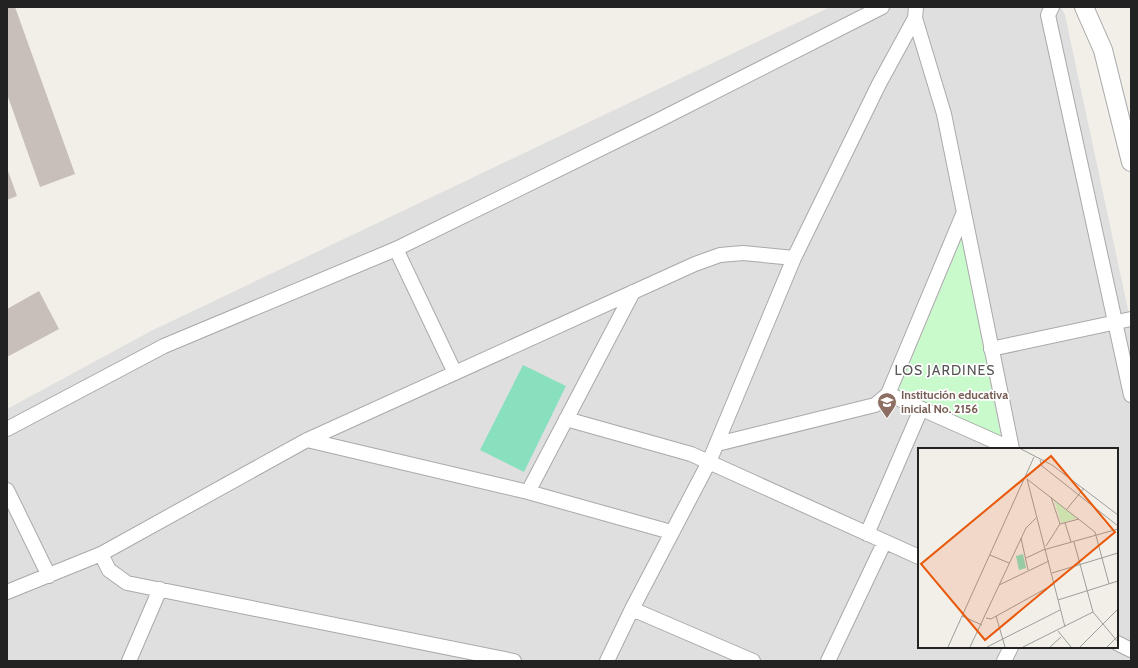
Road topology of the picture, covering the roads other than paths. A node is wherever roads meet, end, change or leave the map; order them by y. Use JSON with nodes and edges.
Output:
{"nodes":[{"id":1,"x":882,"y":7,"type":"edge"},
{"id":2,"x":1052,"y":7,"type":"edge"},
{"id":3,"x":1084,"y":7,"type":"edge"},
{"id":4,"x":915,"y":12,"type":"edge"},
{"id":5,"x":1131,"y":162,"type":"edge"},
{"id":6,"x":964,"y":212,"type":"junction"},
{"id":7,"x":396,"y":249,"type":"junction"},
{"id":8,"x":794,"y":258,"type":"junction"},
{"id":9,"x":633,"y":292,"type":"junction"},
{"id":10,"x":1131,"y":319,"type":"edge"},
{"id":11,"x":1116,"y":322,"type":"junction"},
{"id":12,"x":991,"y":348,"type":"junction"},
{"id":13,"x":455,"y":373,"type":"junction"},
{"id":14,"x":888,"y":394,"type":"junction"},
{"id":15,"x":1131,"y":395,"type":"edge"},
{"id":16,"x":921,"y":409,"type":"junction"},
{"id":17,"x":566,"y":419,"type":"junction"},
{"id":18,"x":7,"y":429,"type":"edge"},
{"id":19,"x":307,"y":440,"type":"junction"},
{"id":20,"x":717,"y":444,"type":"junction"},
{"id":21,"x":1010,"y":448,"type":"edge"},
{"id":22,"x":1012,"y":448,"type":"edge"},
{"id":23,"x":709,"y":462,"type":"junction"},
{"id":24,"x":7,"y":490,"type":"edge"},
{"id":25,"x":528,"y":492,"type":"junction"},
{"id":26,"x":672,"y":532,"type":"junction"},
{"id":27,"x":867,"y":534,"type":"junction"},
{"id":28,"x":884,"y":543,"type":"junction"},
{"id":29,"x":101,"y":554,"type":"junction"},
{"id":30,"x":918,"y":557,"type":"edge"},
{"id":31,"x":49,"y":576,"type":"junction"},
{"id":32,"x":160,"y":589,"type":"junction"},
{"id":33,"x":7,"y":592,"type":"edge"},
{"id":34,"x":632,"y":609,"type":"junction"},
{"id":35,"x":1118,"y":644,"type":"edge"},
{"id":36,"x":1010,"y":648,"type":"edge"},
{"id":37,"x":1131,"y":650,"type":"edge"},
{"id":38,"x":129,"y":661,"type":"edge"},
{"id":39,"x":514,"y":661,"type":"edge"},
{"id":40,"x":607,"y":661,"type":"edge"},
{"id":41,"x":753,"y":661,"type":"edge"},
{"id":42,"x":828,"y":661,"type":"edge"},
{"id":43,"x":1004,"y":661,"type":"edge"}],
"edges":[{"from":1,"to":7,"type":"street"},
{"from":2,"to":11,"type":"street"},
{"from":3,"to":5,"type":"street"},
{"from":4,"to":6,"type":"street"},
{"from":4,"to":8,"type":"street"},
{"from":6,"to":12,"type":"street"},
{"from":6,"to":14,"type":"street"},
{"from":7,"to":13,"type":"street"},
{"from":7,"to":18,"type":"street"},
{"from":8,"to":9,"type":"street"},
{"from":8,"to":20,"type":"street"},
{"from":9,"to":13,"type":"street"},
{"from":9,"to":17,"type":"street"},
{"from":10,"to":11,"type":"street"},
{"from":11,"to":12,"type":"street"},
{"from":11,"to":15,"type":"street"},
{"from":12,"to":22,"type":"street"},
{"from":13,"to":19,"type":"street"},
{"from":14,"to":16,"type":"street"},
{"from":14,"to":20,"type":"street"},
{"from":16,"to":21,"type":"street"},
{"from":16,"to":27,"type":"street"},
{"from":17,"to":23,"type":"street"},
{"from":17,"to":25,"type":"street"},
{"from":19,"to":25,"type":"street"},
{"from":19,"to":29,"type":"street"},
{"from":20,"to":23,"type":"street"},
{"from":23,"to":26,"type":"street"},
{"from":23,"to":27,"type":"street"},
{"from":24,"to":31,"type":"street"},
{"from":25,"to":26,"type":"street"},
{"from":26,"to":34,"type":"street"},
{"from":27,"to":28,"type":"street"},
{"from":28,"to":30,"type":"street"},
{"from":28,"to":42,"type":"street"},
{"from":29,"to":31,"type":"street"},
{"from":29,"to":32,"type":"street"},
{"from":31,"to":33,"type":"street"},
{"from":32,"to":38,"type":"street"},
{"from":32,"to":39,"type":"street"},
{"from":34,"to":40,"type":"street"},
{"from":34,"to":41,"type":"street"},
{"from":35,"to":37,"type":"street"},
{"from":36,"to":43,"type":"street"}]}
